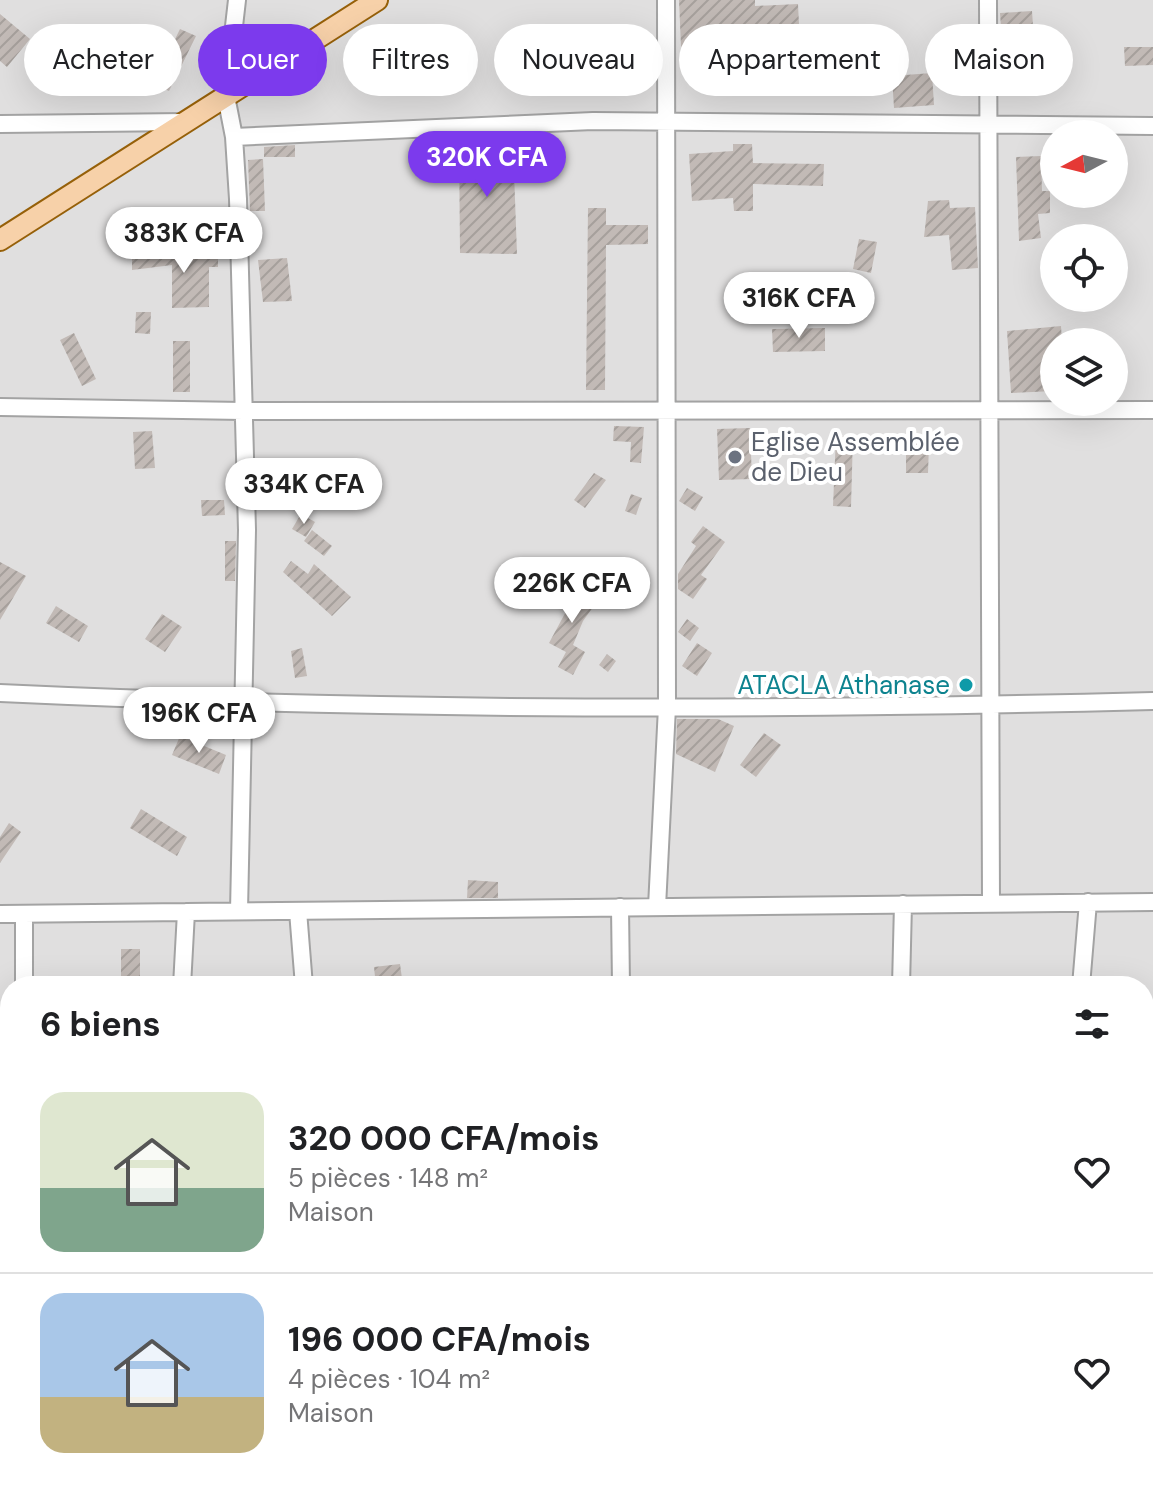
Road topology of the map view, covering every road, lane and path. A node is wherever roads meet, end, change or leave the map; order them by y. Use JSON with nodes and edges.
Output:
{"nodes":[{"id":1,"x":237,"y":0,"type":"edge"},
{"id":2,"x":377,"y":0,"type":"edge"},
{"id":3,"x":666,"y":0,"type":"edge"},
{"id":4,"x":988,"y":0,"type":"edge"},
{"id":5,"x":234,"y":24,"type":"edge"},
{"id":6,"x":327,"y":32,"type":"edge"},
{"id":7,"x":226,"y":96,"type":"joint"},
{"id":8,"x":185,"y":122,"type":"junction"},
{"id":9,"x":666,"y":122,"type":"junction"},
{"id":10,"x":0,"y":124,"type":"edge"},
{"id":11,"x":986,"y":126,"type":"junction"},
{"id":12,"x":1153,"y":126,"type":"edge"},
{"id":13,"x":234,"y":137,"type":"junction"},
{"id":14,"x":0,"y":240,"type":"edge"},
{"id":15,"x":0,"y":407,"type":"edge"},
{"id":16,"x":666,"y":409,"type":"junction"},
{"id":17,"x":1153,"y":410,"type":"edge"},
{"id":18,"x":243,"y":411,"type":"junction"},
{"id":19,"x":991,"y":412,"type":"junction"},
{"id":20,"x":0,"y":693,"type":"edge"},
{"id":21,"x":1153,"y":701,"type":"edge"},
{"id":22,"x":244,"y":702,"type":"junction"},
{"id":23,"x":989,"y":705,"type":"junction"},
{"id":24,"x":667,"y":707,"type":"junction"},
{"id":25,"x":1088,"y":902,"type":"junction"},
{"id":26,"x":1153,"y":902,"type":"edge"},
{"id":27,"x":991,"y":903,"type":"junction"},
{"id":28,"x":903,"y":904,"type":"junction"},
{"id":29,"x":620,"y":907,"type":"junction"},
{"id":30,"x":657,"y":907,"type":"junction"},
{"id":31,"x":239,"y":911,"type":"junction"},
{"id":32,"x":298,"y":911,"type":"junction"},
{"id":33,"x":186,"y":912,"type":"junction"},
{"id":34,"x":0,"y":914,"type":"edge"},
{"id":35,"x":24,"y":914,"type":"junction"},
{"id":36,"x":24,"y":976,"type":"edge"},
{"id":37,"x":183,"y":976,"type":"edge"},
{"id":38,"x":303,"y":976,"type":"edge"},
{"id":39,"x":621,"y":976,"type":"edge"},
{"id":40,"x":901,"y":976,"type":"edge"},
{"id":41,"x":1082,"y":976,"type":"edge"}],
"edges":[{"from":1,"to":5,"type":"street"},
{"from":2,"to":6,"type":"main road"},
{"from":3,"to":9,"type":"street"},
{"from":4,"to":11,"type":"street"},
{"from":7,"to":8,"type":"main road"},
{"from":7,"to":13,"type":"street"},
{"from":8,"to":10,"type":"street"},
{"from":8,"to":14,"type":"main road"},
{"from":9,"to":11,"type":"street"},
{"from":9,"to":13,"type":"street"},
{"from":9,"to":16,"type":"street"},
{"from":11,"to":12,"type":"street"},
{"from":11,"to":19,"type":"street"},
{"from":13,"to":18,"type":"street"},
{"from":15,"to":18,"type":"street"},
{"from":16,"to":18,"type":"street"},
{"from":16,"to":19,"type":"street"},
{"from":16,"to":24,"type":"street"},
{"from":17,"to":19,"type":"street"},
{"from":18,"to":22,"type":"street"},
{"from":19,"to":23,"type":"street"},
{"from":20,"to":22,"type":"street"},
{"from":21,"to":23,"type":"street"},
{"from":22,"to":24,"type":"street"},
{"from":22,"to":31,"type":"street"},
{"from":23,"to":24,"type":"street"},
{"from":23,"to":27,"type":"street"},
{"from":24,"to":30,"type":"street"},
{"from":25,"to":26,"type":"street"},
{"from":25,"to":27,"type":"street"},
{"from":25,"to":41,"type":"street"},
{"from":27,"to":28,"type":"street"},
{"from":28,"to":30,"type":"street"},
{"from":28,"to":40,"type":"street"},
{"from":29,"to":30,"type":"street"},
{"from":29,"to":32,"type":"street"},
{"from":29,"to":39,"type":"street"},
{"from":31,"to":32,"type":"street"},
{"from":31,"to":33,"type":"street"},
{"from":32,"to":38,"type":"street"},
{"from":33,"to":35,"type":"street"},
{"from":33,"to":37,"type":"street"},
{"from":34,"to":35,"type":"street"},
{"from":35,"to":36,"type":"street"}]}
